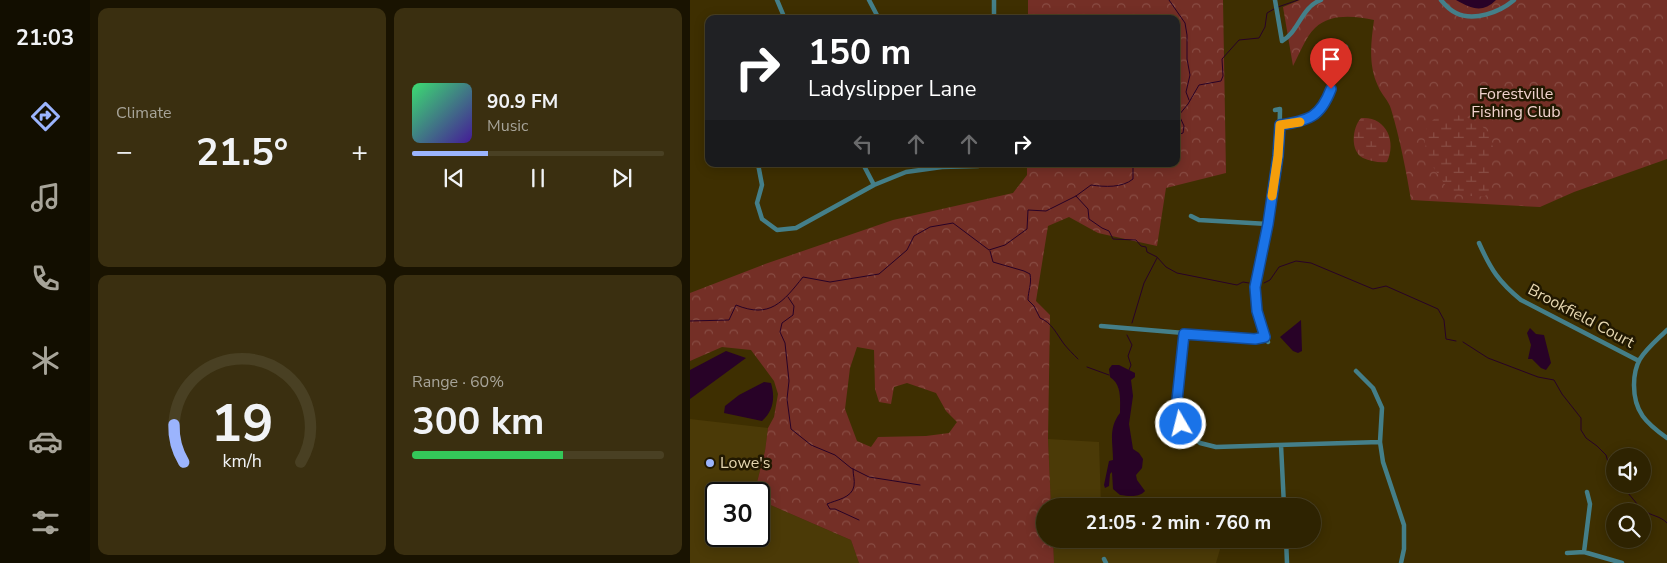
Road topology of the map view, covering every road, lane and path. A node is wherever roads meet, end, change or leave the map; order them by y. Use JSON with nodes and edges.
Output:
{"nodes":[{"id":1,"x":777,"y":0,"type":"edge"},
{"id":2,"x":869,"y":0,"type":"edge"},
{"id":3,"x":994,"y":0,"type":"edge"},
{"id":4,"x":1275,"y":0,"type":"edge"},
{"id":5,"x":1321,"y":0,"type":"edge"},
{"id":6,"x":1441,"y":0,"type":"edge"},
{"id":7,"x":1514,"y":0,"type":"edge"},
{"id":8,"x":783,"y":15,"type":"edge"},
{"id":9,"x":877,"y":15,"type":"edge"},
{"id":10,"x":994,"y":15,"type":"edge"},
{"id":11,"x":1346,"y":47,"type":"dead end"},
{"id":12,"x":1275,"y":110,"type":"dead end"},
{"id":13,"x":1280,"y":125,"type":"junction"},
{"id":14,"x":759,"y":167,"type":"edge"},
{"id":15,"x":865,"y":167,"type":"edge"},
{"id":16,"x":932,"y":167,"type":"edge"},
{"id":17,"x":874,"y":185,"type":"junction"},
{"id":18,"x":1190,"y":216,"type":"dead end"},
{"id":19,"x":1268,"y":224,"type":"junction"},
{"id":20,"x":1479,"y":243,"type":"dead end"},
{"id":21,"x":1101,"y":326,"type":"dead end"},
{"id":22,"x":1667,"y":330,"type":"edge"},
{"id":23,"x":1184,"y":334,"type":"junction"},
{"id":24,"x":1265,"y":337,"type":"junction"},
{"id":25,"x":1268,"y":342,"type":"dead end"},
{"id":26,"x":1639,"y":361,"type":"junction"},
{"id":27,"x":1356,"y":371,"type":"dead end"},
{"id":28,"x":1667,"y":438,"type":"edge"},
{"id":29,"x":1380,"y":442,"type":"junction"},
{"id":30,"x":1281,"y":445,"type":"junction"},
{"id":31,"x":1587,"y":492,"type":"dead end"},
{"id":32,"x":1284,"y":498,"type":"edge"},
{"id":33,"x":1286,"y":548,"type":"edge"},
{"id":34,"x":1584,"y":552,"type":"junction"},
{"id":35,"x":1568,"y":553,"type":"dead end"},
{"id":36,"x":1287,"y":563,"type":"edge"},
{"id":37,"x":1401,"y":563,"type":"edge"},
{"id":38,"x":1622,"y":563,"type":"edge"}],
"edges":[{"from":1,"to":8,"type":"street"},
{"from":2,"to":9,"type":"street"},
{"from":3,"to":10,"type":"street"},
{"from":4,"to":5,"type":"street"},
{"from":6,"to":7,"type":"street"},
{"from":11,"to":13,"type":"street"},
{"from":12,"to":13,"type":"street"},
{"from":13,"to":19,"type":"street"},
{"from":14,"to":17,"type":"street"},
{"from":15,"to":17,"type":"street"},
{"from":16,"to":17,"type":"street"},
{"from":18,"to":19,"type":"street"},
{"from":19,"to":24,"type":"street"},
{"from":20,"to":26,"type":"street","name":"Brookfield Court"},
{"from":21,"to":23,"type":"street"},
{"from":22,"to":26,"type":"street"},
{"from":23,"to":24,"type":"street"},
{"from":23,"to":30,"type":"street"},
{"from":24,"to":25,"type":"street"},
{"from":26,"to":28,"type":"street"},
{"from":27,"to":29,"type":"street"},
{"from":29,"to":30,"type":"street"},
{"from":29,"to":37,"type":"street"},
{"from":30,"to":32,"type":"street"},
{"from":31,"to":34,"type":"street"},
{"from":33,"to":36,"type":"street"},
{"from":34,"to":35,"type":"street"},
{"from":34,"to":38,"type":"street"}]}
